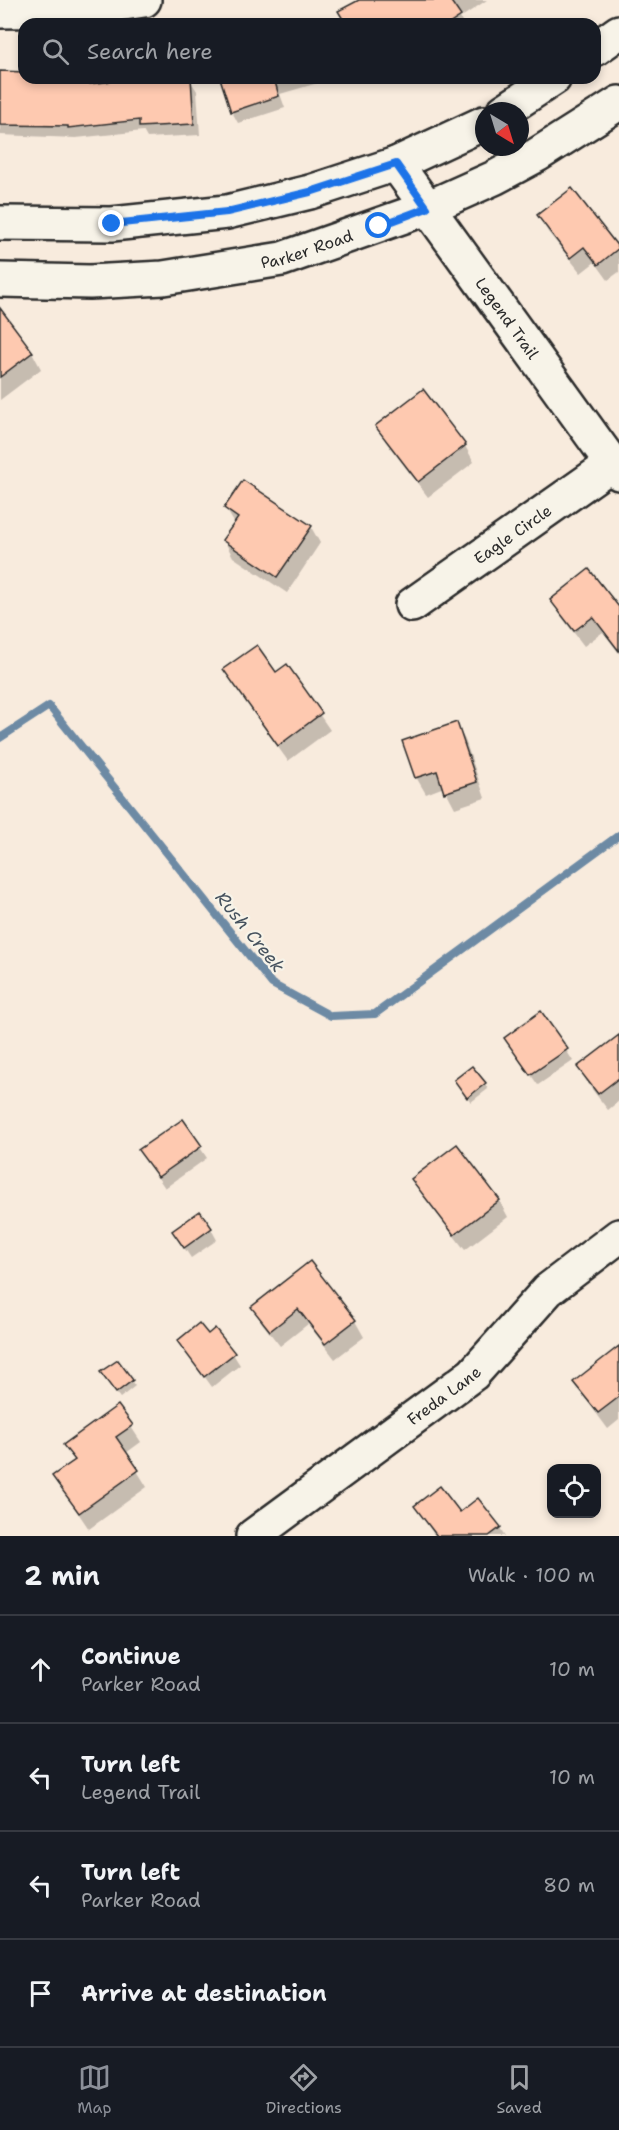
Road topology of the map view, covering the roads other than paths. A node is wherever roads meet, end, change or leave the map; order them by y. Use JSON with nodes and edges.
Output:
{"nodes":[{"id":1,"x":144,"y":0,"type":"edge"},
{"id":2,"x":0,"y":11,"type":"edge"},
{"id":3,"x":619,"y":32,"type":"edge"},
{"id":4,"x":601,"y":45,"type":"edge"},
{"id":5,"x":545,"y":84,"type":"edge"},
{"id":6,"x":518,"y":102,"type":"edge"},
{"id":7,"x":619,"y":103,"type":"edge"},
{"id":8,"x":475,"y":127,"type":"edge"},
{"id":9,"x":396,"y":164,"type":"junction"},
{"id":10,"x":427,"y":208,"type":"junction"},
{"id":11,"x":0,"y":223,"type":"edge"},
{"id":12,"x":0,"y":280,"type":"edge"},
{"id":13,"x":615,"y":468,"type":"edge"},
{"id":14,"x":412,"y":604,"type":"dead end"},
{"id":15,"x":619,"y":1236,"type":"edge"},
{"id":16,"x":252,"y":1536,"type":"edge"}],
"edges":[{"from":1,"to":2,"type":"main road"},
{"from":3,"to":4,"type":"main road"},
{"from":5,"to":6,"type":"main road"},
{"from":7,"to":10,"type":"main road","name":"Parker Road"},
{"from":8,"to":9,"type":"main road"},
{"from":9,"to":10,"type":"main road","name":"Legend Trail"},
{"from":9,"to":11,"type":"main road"},
{"from":10,"to":12,"type":"main road","name":"Parker Road"},
{"from":10,"to":13,"type":"main road","name":"Legend Trail"},
{"from":13,"to":14,"type":"main road","name":"Eagle Circle"},
{"from":15,"to":16,"type":"main road","name":"Freda Lane"}]}
